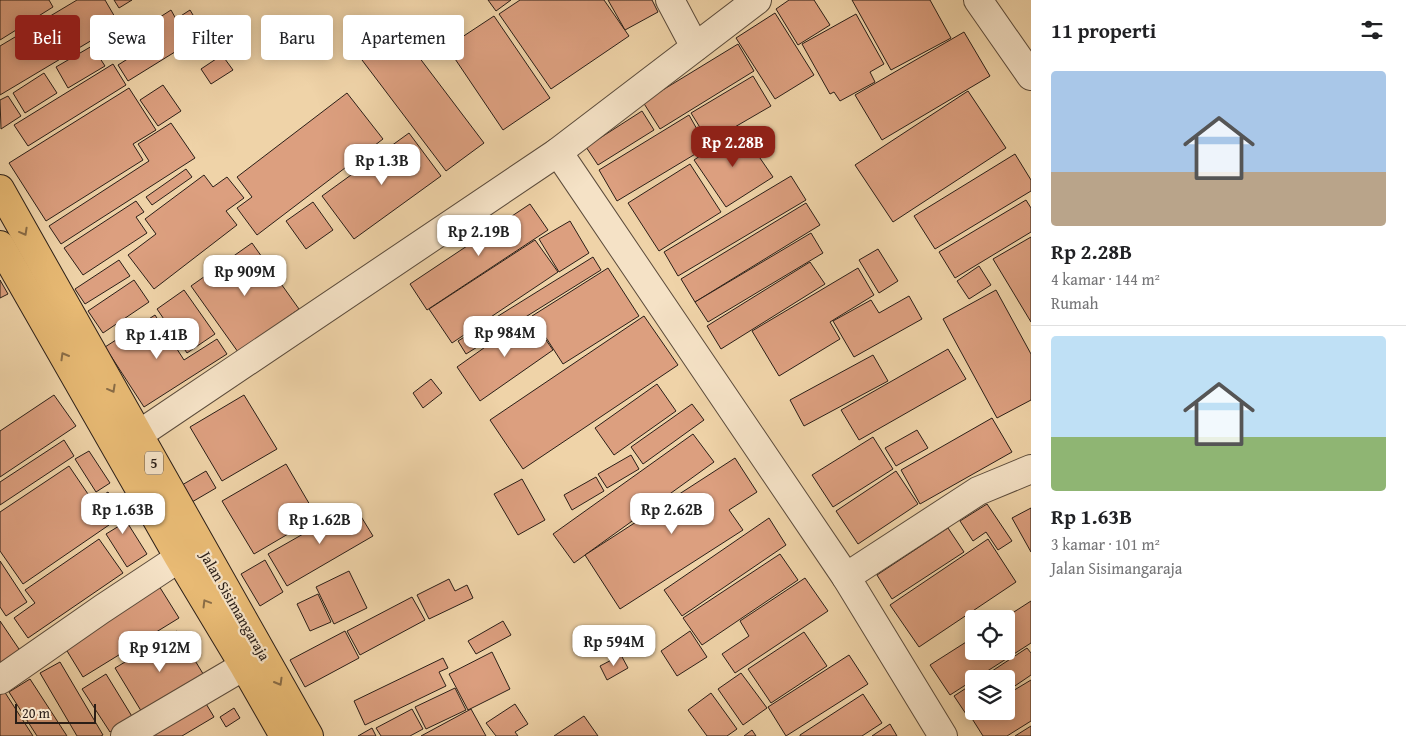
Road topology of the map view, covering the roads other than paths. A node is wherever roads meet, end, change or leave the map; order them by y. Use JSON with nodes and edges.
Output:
{"nodes":[{"id":1,"x":670,"y":0,"type":"edge"},
{"id":2,"x":757,"y":0,"type":"edge"},
{"id":3,"x":978,"y":0,"type":"edge"},
{"id":4,"x":695,"y":47,"type":"junction"},
{"id":5,"x":1031,"y":76,"type":"edge"},
{"id":6,"x":558,"y":152,"type":"junction"},
{"id":7,"x":0,"y":189,"type":"edge"},
{"id":8,"x":0,"y":245,"type":"edge"},
{"id":9,"x":127,"y":441,"type":"junction"},
{"id":10,"x":1031,"y":469,"type":"edge"},
{"id":11,"x":179,"y":558,"type":"junction"},
{"id":12,"x":846,"y":577,"type":"junction"},
{"id":13,"x":244,"y":666,"type":"junction"},
{"id":14,"x":0,"y":680,"type":"edge"},
{"id":15,"x":125,"y":736,"type":"edge"},
{"id":16,"x":284,"y":736,"type":"edge"},
{"id":17,"x":309,"y":736,"type":"edge"},
{"id":18,"x":943,"y":736,"type":"edge"}],
"edges":[{"from":1,"to":4,"type":"street"},
{"from":2,"to":4,"type":"street"},
{"from":3,"to":5,"type":"street"},
{"from":4,"to":6,"type":"street"},
{"from":6,"to":9,"type":"street"},
{"from":6,"to":12,"type":"street"},
{"from":7,"to":9,"type":"highway","name":"Jalan Sisimangaraja","number":"5","one_way":true},
{"from":9,"to":8,"type":"highway","name":"Jalan Sisimangaraja","number":"5","one_way":true},
{"from":9,"to":11,"type":"highway","name":"Jalan Sisimangaraja","number":"5"},
{"from":9,"to":17,"type":"highway","name":"Jalan Sisimangaraja","number":"5","one_way":true},
{"from":10,"to":12,"type":"street"},
{"from":13,"to":11,"type":"highway","name":"Jalan Sisimangaraja","number":"5","one_way":true},
{"from":11,"to":14,"type":"street"},
{"from":12,"to":18,"type":"street"},
{"from":13,"to":15,"type":"street"},
{"from":13,"to":16,"type":"highway","name":"Jalan Sisimangaraja","number":"5"}]}
